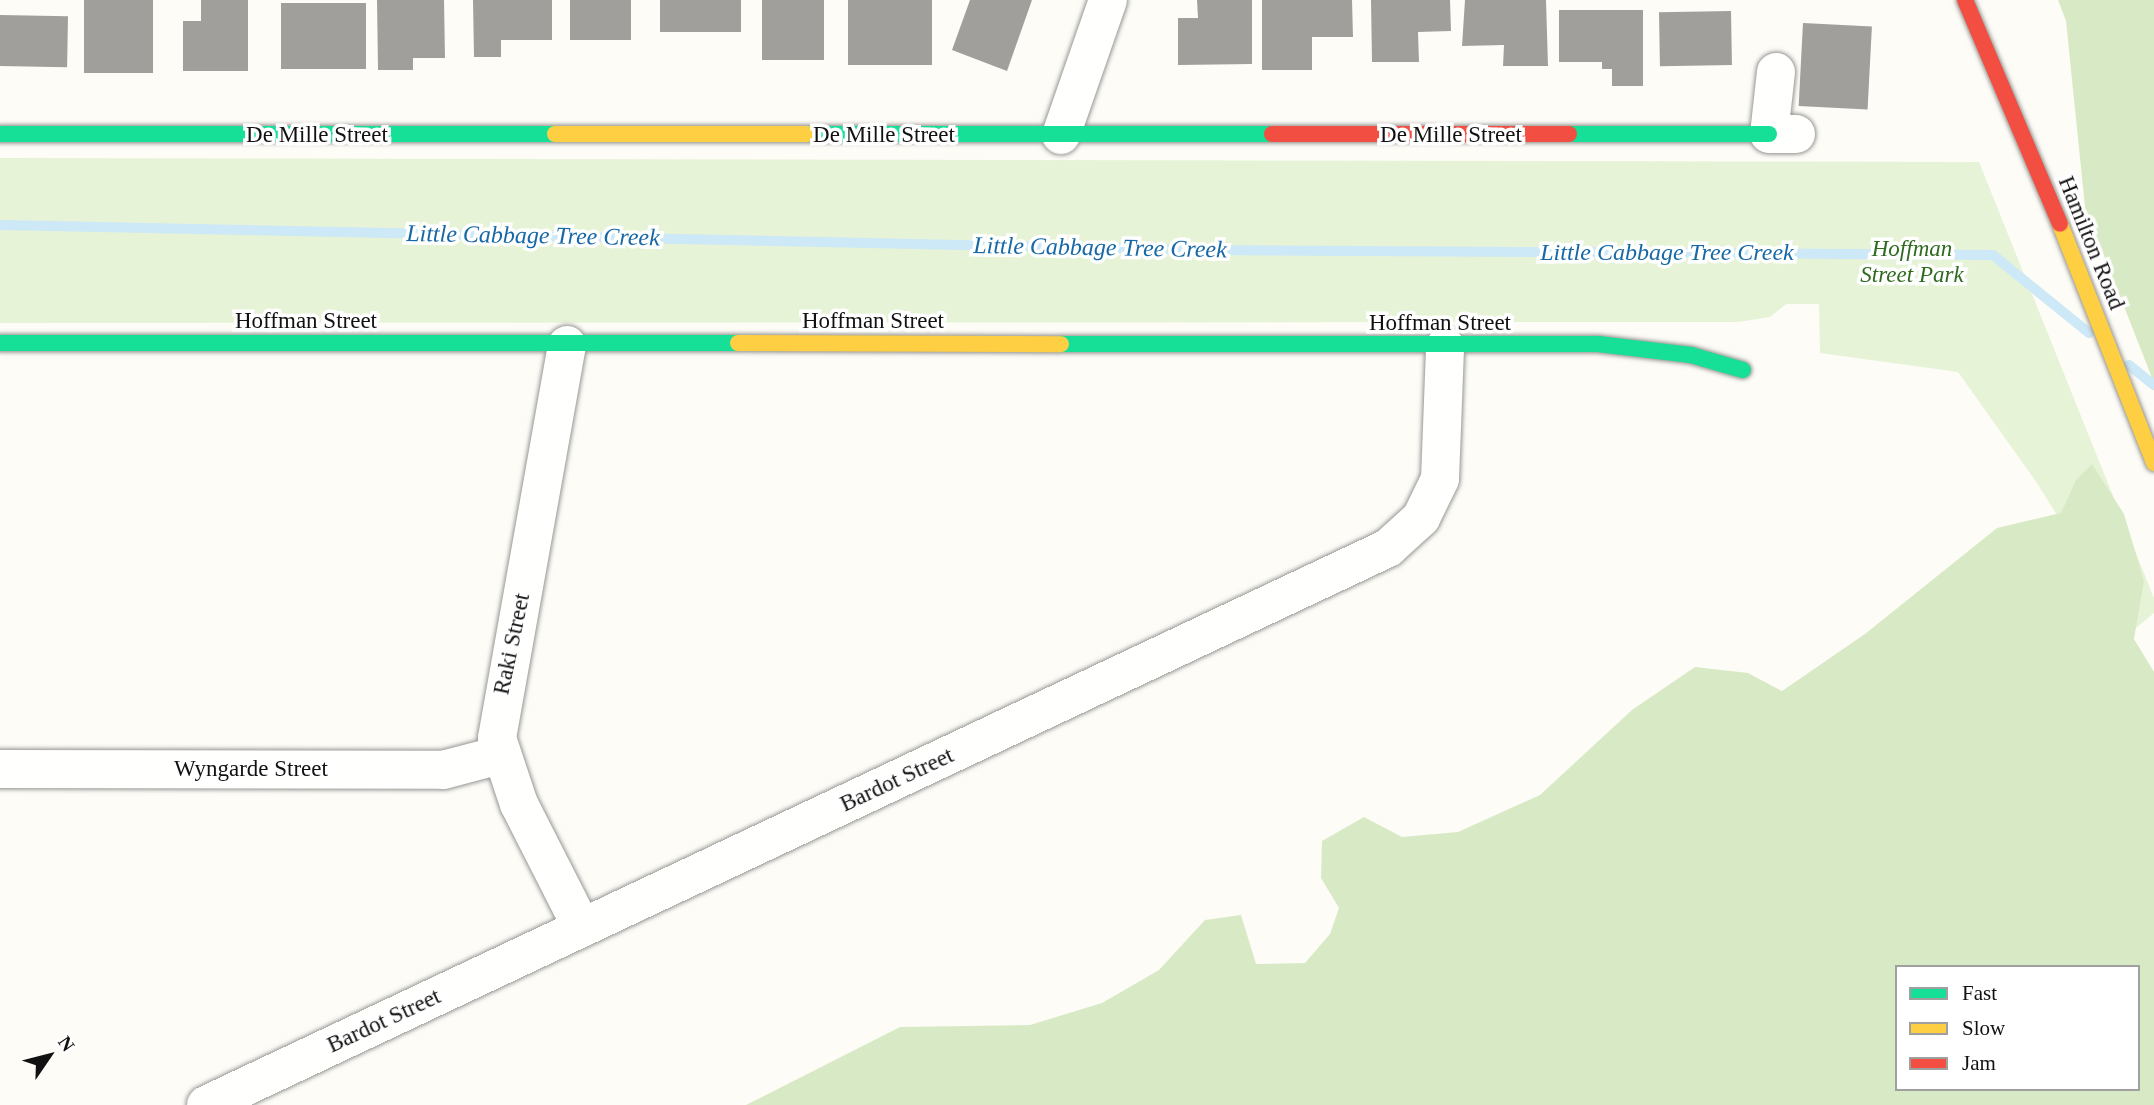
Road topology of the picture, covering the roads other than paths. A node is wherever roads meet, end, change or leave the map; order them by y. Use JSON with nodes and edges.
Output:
{"nodes":[{"id":1,"x":1108,"y":0,"type":"edge"},
{"id":2,"x":1965,"y":0,"type":"edge"},
{"id":3,"x":1981,"y":0,"type":"edge"},
{"id":4,"x":1987,"y":40,"type":"junction"},
{"id":5,"x":1776,"y":72,"type":"dead end"},
{"id":6,"x":0,"y":134,"type":"edge"},
{"id":7,"x":1783,"y":134,"type":"joint"},
{"id":8,"x":1061,"y":135,"type":"junction"},
{"id":9,"x":0,"y":343,"type":"edge"},
{"id":10,"x":567,"y":345,"type":"junction"},
{"id":11,"x":1445,"y":346,"type":"junction"},
{"id":12,"x":1743,"y":370,"type":"dead end"},
{"id":13,"x":2154,"y":463,"type":"edge"},
{"id":14,"x":500,"y":755,"type":"junction"},
{"id":15,"x":0,"y":769,"type":"edge"},
{"id":16,"x":582,"y":928,"type":"junction"},
{"id":17,"x":206,"y":1105,"type":"edge"}],
"edges":[{"from":1,"to":8,"type":"street"},
{"from":2,"to":4,"type":"street","name":"Hamilton Road"},
{"from":3,"to":4,"type":"street","name":"Hamilton Road"},
{"from":4,"to":13,"type":"street","name":"Hamilton Road"},
{"from":5,"to":7,"type":"street","name":"De Mille Street"},
{"from":6,"to":8,"type":"street","name":"De Mille Street"},
{"from":7,"to":8,"type":"street","name":"De Mille Street"},
{"from":9,"to":10,"type":"street","name":"Hoffman Street"},
{"from":10,"to":11,"type":"street","name":"Hoffman Street"},
{"from":10,"to":14,"type":"street","name":"Raki Street"},
{"from":11,"to":12,"type":"street","name":"Hoffman Street"},
{"from":11,"to":16,"type":"street","name":"Bardot Street"},
{"from":14,"to":15,"type":"street","name":"Wyngarde Street"},
{"from":14,"to":16,"type":"street","name":"Raki Street"},
{"from":16,"to":17,"type":"street","name":"Bardot Street"}]}
